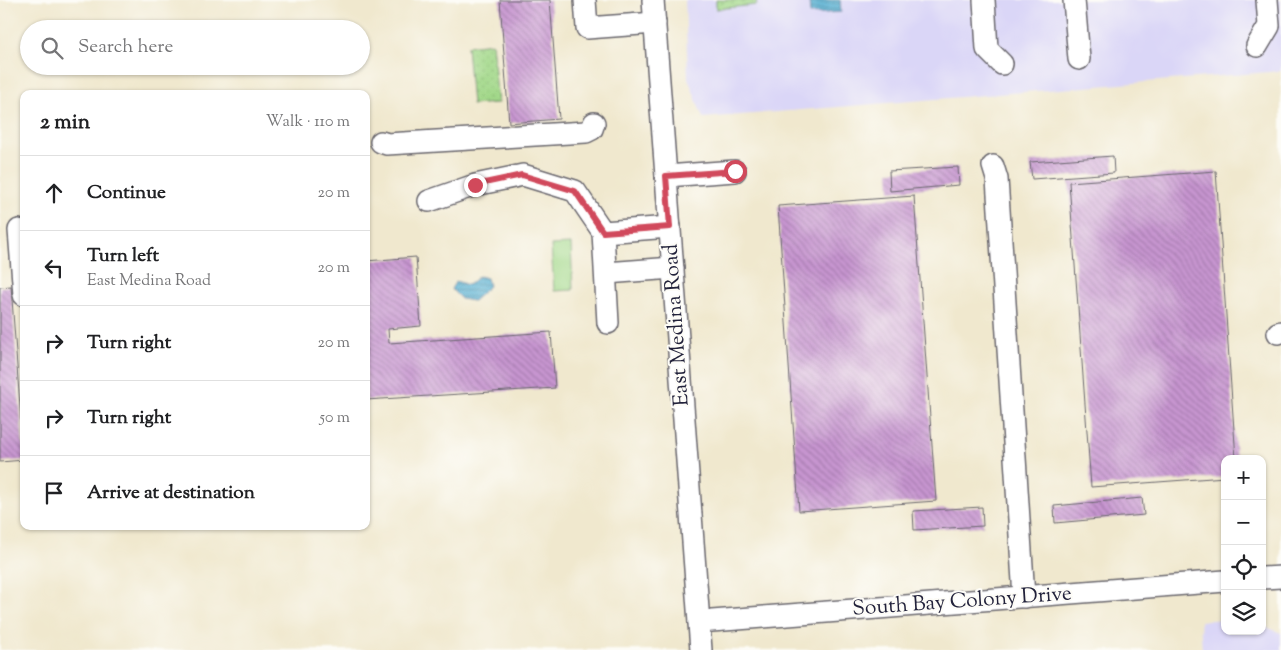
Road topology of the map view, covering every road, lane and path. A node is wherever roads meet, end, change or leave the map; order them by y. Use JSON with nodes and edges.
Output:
{"nodes":[{"id":1,"x":569,"y":0,"type":"edge"},
{"id":2,"x":653,"y":0,"type":"edge"},
{"id":3,"x":984,"y":0,"type":"edge"},
{"id":4,"x":1074,"y":0,"type":"edge"},
{"id":5,"x":1268,"y":0,"type":"edge"},
{"id":6,"x":586,"y":6,"type":"edge"},
{"id":7,"x":655,"y":22,"type":"junction"},
{"id":8,"x":1258,"y":46,"type":"dead end"},
{"id":9,"x":1079,"y":59,"type":"dead end"},
{"id":10,"x":1002,"y":64,"type":"dead end"},
{"id":11,"x":594,"y":123,"type":"dead end"},
{"id":12,"x":381,"y":142,"type":"dead end"},
{"id":13,"x":993,"y":166,"type":"dead end"},
{"id":14,"x":735,"y":171,"type":"dead end"},
{"id":15,"x":666,"y":176,"type":"junction"},
{"id":16,"x":429,"y":201,"type":"dead end"},
{"id":17,"x":670,"y":227,"type":"junction"},
{"id":18,"x":19,"y":230,"type":"dead end"},
{"id":19,"x":603,"y":232,"type":"junction"},
{"id":20,"x":20,"y":243,"type":"edge"},
{"id":21,"x":673,"y":268,"type":"junction"},
{"id":22,"x":606,"y":273,"type":"junction"},
{"id":23,"x":608,"y":324,"type":"dead end"},
{"id":24,"x":1281,"y":577,"type":"edge"},
{"id":25,"x":1266,"y":578,"type":"edge"},
{"id":26,"x":1221,"y":581,"type":"edge"},
{"id":27,"x":1024,"y":597,"type":"junction"},
{"id":28,"x":698,"y":622,"type":"junction"},
{"id":29,"x":700,"y":650,"type":"edge"}],
"edges":[{"from":1,"to":6,"type":"street"},
{"from":2,"to":7,"type":"street","name":"East Medina Road"},
{"from":3,"to":10,"type":"street"},
{"from":4,"to":9,"type":"street"},
{"from":5,"to":8,"type":"street"},
{"from":6,"to":7,"type":"street"},
{"from":7,"to":15,"type":"street","name":"East Medina Road"},
{"from":11,"to":12,"type":"street"},
{"from":13,"to":27,"type":"street"},
{"from":14,"to":15,"type":"street"},
{"from":15,"to":17,"type":"street","name":"East Medina Road"},
{"from":16,"to":19,"type":"street"},
{"from":17,"to":19,"type":"street"},
{"from":17,"to":21,"type":"street","name":"East Medina Road"},
{"from":18,"to":20,"type":"street"},
{"from":19,"to":22,"type":"street"},
{"from":21,"to":22,"type":"street"},
{"from":21,"to":28,"type":"street","name":"East Medina Road"},
{"from":22,"to":23,"type":"street"},
{"from":24,"to":25,"type":"street"},
{"from":26,"to":27,"type":"street","name":"South Bay Colony Drive"},
{"from":27,"to":28,"type":"street","name":"South Bay Colony Drive"},
{"from":28,"to":29,"type":"street","name":"East Medina Road"}]}
